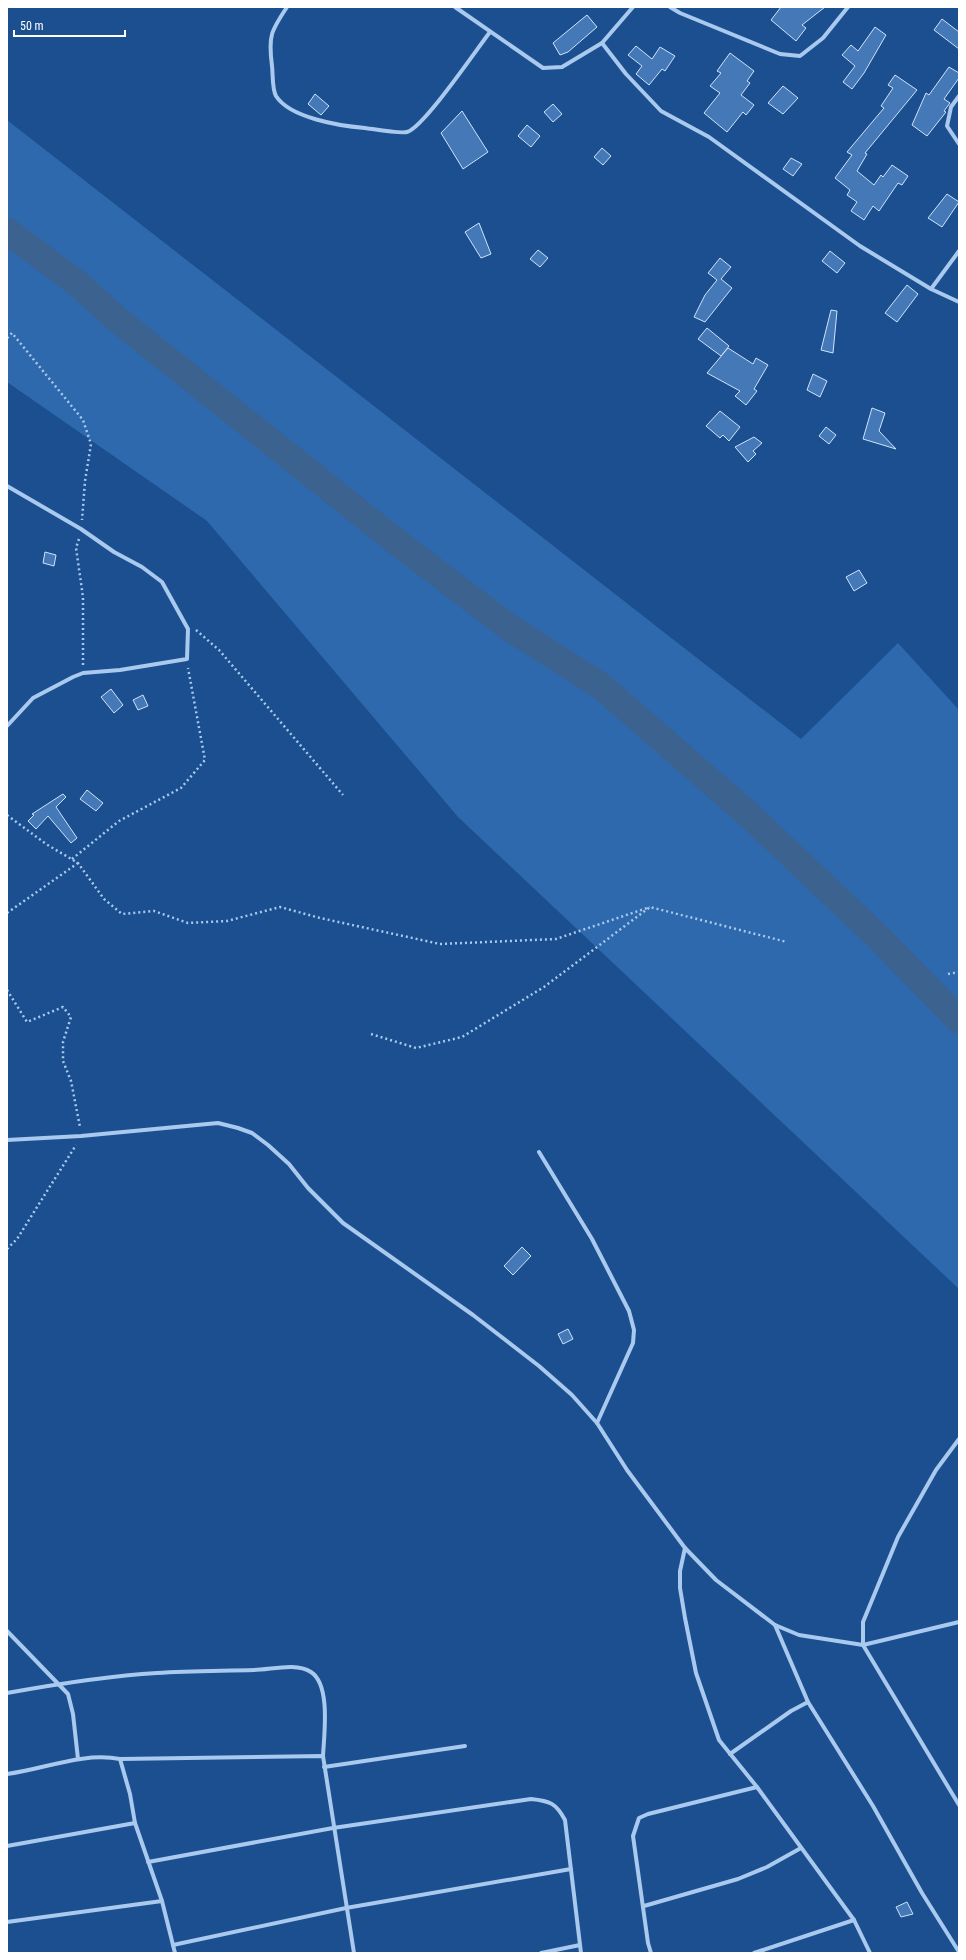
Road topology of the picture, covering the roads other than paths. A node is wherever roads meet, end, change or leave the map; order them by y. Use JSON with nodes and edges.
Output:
{"nodes":[{"id":1,"x":287,"y":7,"type":"edge"},
{"id":2,"x":455,"y":7,"type":"edge"},
{"id":3,"x":634,"y":7,"type":"edge"},
{"id":4,"x":670,"y":7,"type":"edge"},
{"id":5,"x":848,"y":7,"type":"edge"},
{"id":6,"x":490,"y":32,"type":"junction"},
{"id":7,"x":602,"y":43,"type":"junction"},
{"id":8,"x":959,"y":96,"type":"edge"},
{"id":9,"x":959,"y":144,"type":"edge"},
{"id":10,"x":959,"y":251,"type":"edge"},
{"id":11,"x":931,"y":290,"type":"junction"},
{"id":12,"x":959,"y":302,"type":"edge"},
{"id":13,"x":7,"y":486,"type":"edge"},
{"id":14,"x":7,"y":726,"type":"edge"},
{"id":15,"x":7,"y":1140,"type":"edge"},
{"id":16,"x":539,"y":1152,"type":"dead end"},
{"id":17,"x":597,"y":1423,"type":"junction"},
{"id":18,"x":959,"y":1439,"type":"edge"},
{"id":19,"x":686,"y":1548,"type":"junction"},
{"id":20,"x":959,"y":1622,"type":"edge"},
{"id":21,"x":775,"y":1625,"type":"junction"},
{"id":22,"x":7,"y":1631,"type":"edge"},
{"id":23,"x":863,"y":1645,"type":"junction"},
{"id":24,"x":58,"y":1683,"type":"junction"},
{"id":25,"x":7,"y":1693,"type":"edge"},
{"id":26,"x":808,"y":1702,"type":"junction"},
{"id":27,"x":465,"y":1746,"type":"dead end"},
{"id":28,"x":730,"y":1754,"type":"junction"},
{"id":29,"x":323,"y":1756,"type":"junction"},
{"id":30,"x":78,"y":1759,"type":"junction"},
{"id":31,"x":120,"y":1759,"type":"junction"},
{"id":32,"x":324,"y":1767,"type":"junction"},
{"id":33,"x":7,"y":1774,"type":"edge"},
{"id":34,"x":756,"y":1787,"type":"junction"},
{"id":35,"x":959,"y":1805,"type":"edge"},
{"id":36,"x":135,"y":1823,"type":"junction"},
{"id":37,"x":333,"y":1828,"type":"junction"},
{"id":38,"x":7,"y":1846,"type":"edge"},
{"id":39,"x":801,"y":1848,"type":"junction"},
{"id":40,"x":148,"y":1862,"type":"junction"},
{"id":41,"x":571,"y":1869,"type":"junction"},
{"id":42,"x":162,"y":1901,"type":"junction"},
{"id":43,"x":644,"y":1906,"type":"junction"},
{"id":44,"x":346,"y":1908,"type":"junction"},
{"id":45,"x":854,"y":1920,"type":"junction"},
{"id":46,"x":7,"y":1922,"type":"edge"},
{"id":47,"x":173,"y":1945,"type":"junction"},
{"id":48,"x":580,"y":1945,"type":"junction"},
{"id":49,"x":959,"y":1952,"type":"edge"},
{"id":50,"x":175,"y":1953,"type":"edge"},
{"id":51,"x":354,"y":1953,"type":"edge"},
{"id":52,"x":541,"y":1953,"type":"edge"},
{"id":53,"x":581,"y":1953,"type":"edge"},
{"id":54,"x":651,"y":1953,"type":"edge"},
{"id":55,"x":754,"y":1953,"type":"edge"},
{"id":56,"x":870,"y":1953,"type":"edge"}],
"edges":[{"from":1,"to":6,"type":"street"},
{"from":2,"to":6,"type":"street"},
{"from":3,"to":7,"type":"street"},
{"from":4,"to":5,"type":"street"},
{"from":6,"to":7,"type":"street"},
{"from":7,"to":11,"type":"street"},
{"from":8,"to":9,"type":"street"},
{"from":10,"to":11,"type":"street"},
{"from":11,"to":12,"type":"street"},
{"from":13,"to":14,"type":"street"},
{"from":15,"to":17,"type":"street"},
{"from":16,"to":17,"type":"street"},
{"from":17,"to":19,"type":"street"},
{"from":18,"to":23,"type":"street"},
{"from":19,"to":21,"type":"street"},
{"from":19,"to":28,"type":"street"},
{"from":20,"to":23,"type":"street"},
{"from":21,"to":23,"type":"street"},
{"from":21,"to":26,"type":"street"},
{"from":22,"to":24,"type":"street"},
{"from":23,"to":35,"type":"street"},
{"from":24,"to":25,"type":"street"},
{"from":24,"to":29,"type":"street"},
{"from":24,"to":30,"type":"street"},
{"from":26,"to":28,"type":"street"},
{"from":26,"to":49,"type":"street"},
{"from":27,"to":32,"type":"street"},
{"from":28,"to":34,"type":"street"},
{"from":29,"to":31,"type":"street"},
{"from":29,"to":32,"type":"street"},
{"from":30,"to":31,"type":"street"},
{"from":30,"to":33,"type":"street"},
{"from":31,"to":36,"type":"street"},
{"from":32,"to":37,"type":"street"},
{"from":34,"to":39,"type":"street"},
{"from":34,"to":43,"type":"street"},
{"from":36,"to":38,"type":"street"},
{"from":36,"to":40,"type":"street"},
{"from":37,"to":40,"type":"street"},
{"from":37,"to":41,"type":"street"},
{"from":37,"to":44,"type":"street"},
{"from":39,"to":43,"type":"street"},
{"from":39,"to":45,"type":"street"},
{"from":40,"to":42,"type":"street"},
{"from":41,"to":44,"type":"street"},
{"from":41,"to":48,"type":"street"},
{"from":42,"to":46,"type":"street"},
{"from":42,"to":47,"type":"street"},
{"from":43,"to":54,"type":"street"},
{"from":44,"to":47,"type":"street"},
{"from":44,"to":51,"type":"street"},
{"from":45,"to":55,"type":"street"},
{"from":45,"to":56,"type":"street"},
{"from":47,"to":50,"type":"street"},
{"from":48,"to":52,"type":"street"},
{"from":48,"to":53,"type":"street"}]}
